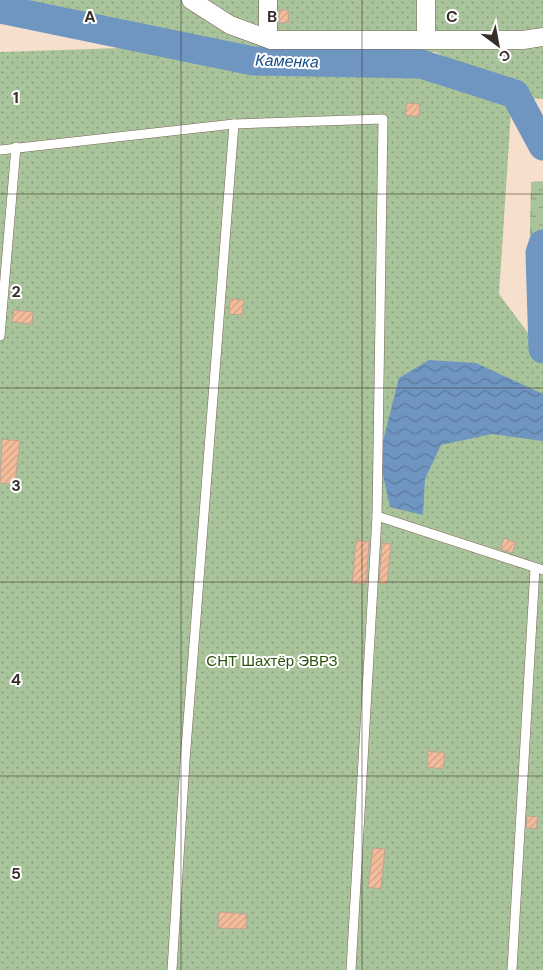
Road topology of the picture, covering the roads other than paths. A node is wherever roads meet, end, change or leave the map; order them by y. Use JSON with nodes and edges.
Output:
{"nodes":[{"id":1,"x":191,"y":0,"type":"edge"},
{"id":2,"x":268,"y":0,"type":"edge"},
{"id":3,"x":426,"y":0,"type":"edge"},
{"id":4,"x":543,"y":36,"type":"edge"},
{"id":5,"x":268,"y":38,"type":"junction"},
{"id":6,"x":426,"y":39,"type":"junction"},
{"id":7,"x":234,"y":124,"type":"junction"},
{"id":8,"x":16,"y":148,"type":"junction"},
{"id":9,"x":0,"y":150,"type":"edge"},
{"id":10,"x":0,"y":336,"type":"edge"},
{"id":11,"x":377,"y":516,"type":"junction"},
{"id":12,"x":539,"y":569,"type":"edge"},
{"id":13,"x":172,"y":970,"type":"edge"},
{"id":14,"x":351,"y":970,"type":"edge"},
{"id":15,"x":512,"y":970,"type":"edge"}],
"edges":[{"from":1,"to":5,"type":"street"},
{"from":2,"to":5,"type":"street"},
{"from":3,"to":6,"type":"street"},
{"from":4,"to":6,"type":"street"},
{"from":5,"to":6,"type":"street"},
{"from":7,"to":8,"type":"lane"},
{"from":7,"to":11,"type":"lane"},
{"from":7,"to":13,"type":"lane"},
{"from":8,"to":9,"type":"lane"},
{"from":8,"to":10,"type":"lane"},
{"from":11,"to":12,"type":"lane"},
{"from":11,"to":14,"type":"lane"},
{"from":12,"to":15,"type":"lane"}]}
